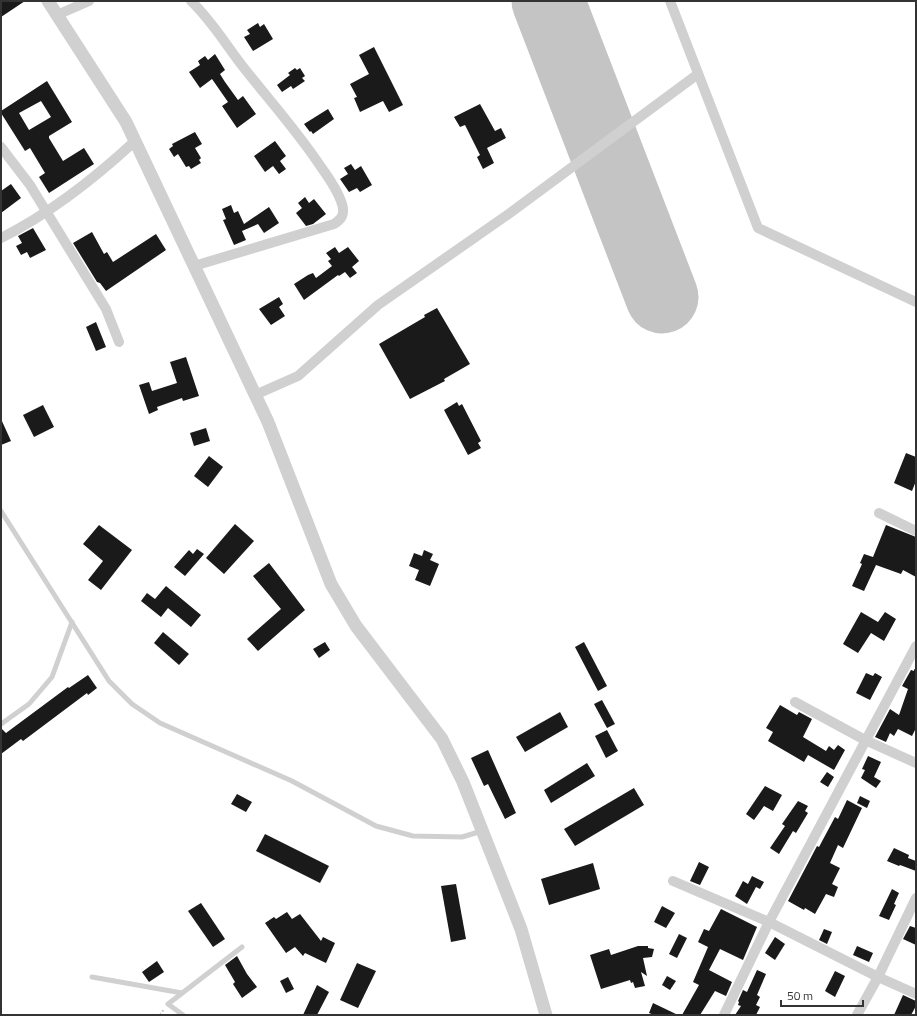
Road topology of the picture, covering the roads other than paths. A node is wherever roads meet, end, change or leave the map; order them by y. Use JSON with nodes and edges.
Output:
{"nodes":[{"id":1,"x":48,"y":1,"type":"edge"},
{"id":2,"x":89,"y":1,"type":"edge"},
{"id":3,"x":191,"y":1,"type":"edge"},
{"id":4,"x":670,"y":1,"type":"edge"},
{"id":5,"x":57,"y":15,"type":"junction"},
{"id":6,"x":698,"y":74,"type":"junction"},
{"id":7,"x":135,"y":141,"type":"junction"},
{"id":8,"x":1,"y":147,"type":"edge"},
{"id":9,"x":46,"y":212,"type":"junction"},
{"id":10,"x":1,"y":238,"type":"edge"},
{"id":11,"x":194,"y":266,"type":"junction"},
{"id":12,"x":916,"y":302,"type":"edge"},
{"id":13,"x":119,"y":342,"type":"dead end"},
{"id":14,"x":255,"y":395,"type":"junction"},
{"id":15,"x":1,"y":511,"type":"edge"},
{"id":16,"x":879,"y":513,"type":"dead end"},
{"id":17,"x":916,"y":531,"type":"edge"},
{"id":18,"x":72,"y":622,"type":"junction"},
{"id":19,"x":916,"y":646,"type":"edge"},
{"id":20,"x":796,"y":702,"type":"dead end"},
{"id":21,"x":1,"y":724,"type":"edge"},
{"id":22,"x":865,"y":740,"type":"junction"},
{"id":23,"x":916,"y":763,"type":"edge"},
{"id":24,"x":482,"y":831,"type":"junction"},
{"id":25,"x":672,"y":881,"type":"dead end"},
{"id":26,"x":916,"y":898,"type":"edge"},
{"id":27,"x":769,"y":922,"type":"junction"},
{"id":28,"x":242,"y":947,"type":"dead end"},
{"id":29,"x":92,"y":977,"type":"dead end"},
{"id":30,"x":878,"y":977,"type":"junction"},
{"id":31,"x":182,"y":993,"type":"junction"},
{"id":32,"x":916,"y":994,"type":"edge"},
{"id":33,"x":183,"y":1015,"type":"edge"},
{"id":34,"x":546,"y":1015,"type":"edge"},
{"id":35,"x":724,"y":1015,"type":"edge"},
{"id":36,"x":857,"y":1015,"type":"edge"}],
"edges":[{"from":1,"to":5,"type":"street"},
{"from":2,"to":5,"type":"street"},
{"from":3,"to":11,"type":"street"},
{"from":4,"to":6,"type":"street"},
{"from":5,"to":7,"type":"street"},
{"from":6,"to":12,"type":"street"},
{"from":6,"to":14,"type":"street"},
{"from":7,"to":9,"type":"street"},
{"from":7,"to":11,"type":"street"},
{"from":8,"to":9,"type":"street"},
{"from":9,"to":10,"type":"street"},
{"from":9,"to":13,"type":"street"},
{"from":11,"to":14,"type":"street"},
{"from":14,"to":24,"type":"street"},
{"from":15,"to":18,"type":"lane"},
{"from":16,"to":17,"type":"street"},
{"from":18,"to":21,"type":"lane"},
{"from":18,"to":24,"type":"lane"},
{"from":19,"to":22,"type":"street"},
{"from":20,"to":22,"type":"street"},
{"from":22,"to":23,"type":"street"},
{"from":22,"to":27,"type":"street"},
{"from":24,"to":34,"type":"street"},
{"from":25,"to":27,"type":"street"},
{"from":26,"to":30,"type":"street"},
{"from":27,"to":30,"type":"street"},
{"from":27,"to":35,"type":"street"},
{"from":28,"to":31,"type":"lane"},
{"from":29,"to":31,"type":"lane"},
{"from":30,"to":32,"type":"street"},
{"from":30,"to":36,"type":"street"},
{"from":31,"to":33,"type":"lane"}]}
